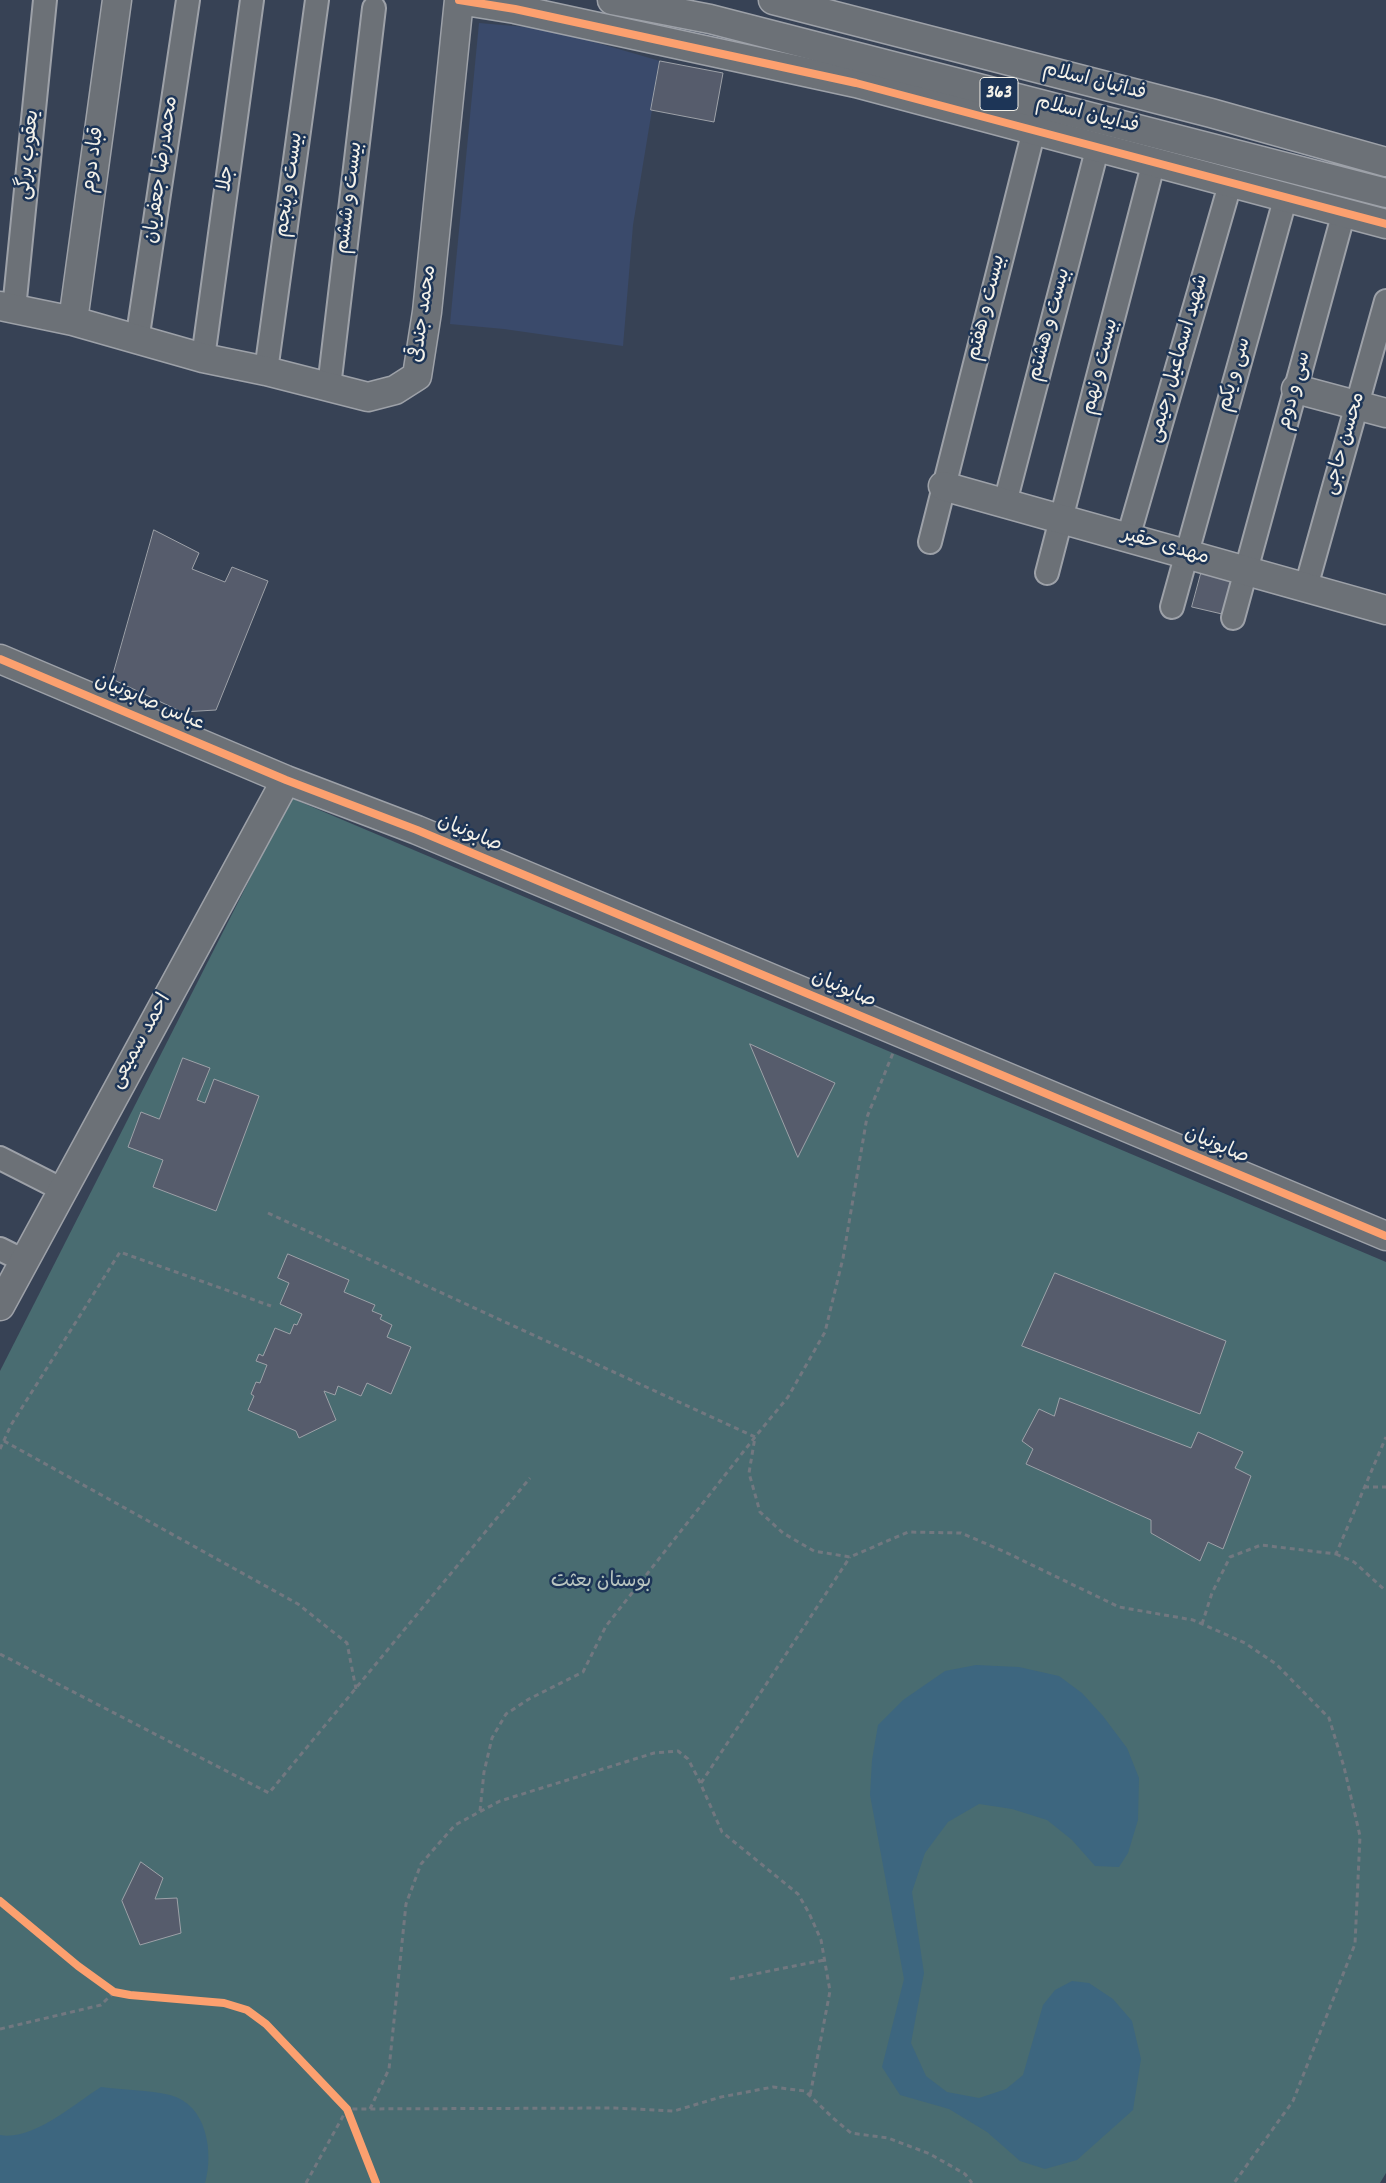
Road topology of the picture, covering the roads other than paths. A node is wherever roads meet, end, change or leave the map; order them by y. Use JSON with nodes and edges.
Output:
{"nodes":[{"id":1,"x":45,"y":0,"type":"edge"},
{"id":2,"x":117,"y":0,"type":"edge"},
{"id":3,"x":188,"y":0,"type":"edge"},
{"id":4,"x":252,"y":0,"type":"edge"},
{"id":5,"x":317,"y":0,"type":"edge"},
{"id":6,"x":459,"y":0,"type":"edge"},
{"id":7,"x":612,"y":0,"type":"edge"},
{"id":8,"x":773,"y":0,"type":"edge"},
{"id":9,"x":374,"y":8,"type":"dead end"},
{"id":10,"x":710,"y":19,"type":"junction"},
{"id":11,"x":705,"y":50,"type":"junction"},
{"id":12,"x":1211,"y":113,"type":"junction"},
{"id":13,"x":1034,"y":130,"type":"junction"},
{"id":14,"x":1098,"y":146,"type":"junction"},
{"id":15,"x":1154,"y":161,"type":"junction"},
{"id":16,"x":1386,"y":162,"type":"edge"},
{"id":17,"x":1386,"y":178,"type":"edge"},
{"id":18,"x":1231,"y":181,"type":"junction"},
{"id":19,"x":1386,"y":193,"type":"edge"},
{"id":20,"x":1286,"y":196,"type":"junction"},
{"id":21,"x":1344,"y":212,"type":"junction"},
{"id":22,"x":1386,"y":224,"type":"edge"},
{"id":23,"x":1386,"y":301,"type":"edge"},
{"id":24,"x":7,"y":308,"type":"edge"},
{"id":25,"x":73,"y":321,"type":"junction"},
{"id":26,"x":137,"y":341,"type":"junction"},
{"id":27,"x":203,"y":358,"type":"junction"},
{"id":28,"x":266,"y":371,"type":"junction"},
{"id":29,"x":329,"y":387,"type":"junction"},
{"id":30,"x":1296,"y":389,"type":"junction"},
{"id":31,"x":1358,"y":406,"type":"junction"},
{"id":32,"x":1386,"y":413,"type":"edge"},
{"id":33,"x":943,"y":486,"type":"junction"},
{"id":34,"x":1005,"y":503,"type":"junction"},
{"id":35,"x":1062,"y":519,"type":"junction"},
{"id":36,"x":1128,"y":538,"type":"junction"},
{"id":37,"x":930,"y":542,"type":"dead end"},
{"id":38,"x":1186,"y":554,"type":"junction"},
{"id":39,"x":1247,"y":571,"type":"junction"},
{"id":40,"x":1047,"y":573,"type":"dead end"},
{"id":41,"x":1306,"y":587,"type":"junction"},
{"id":42,"x":1384,"y":603,"type":"edge"},
{"id":43,"x":1172,"y":606,"type":"dead end"},
{"id":44,"x":1234,"y":618,"type":"dead end"},
{"id":45,"x":0,"y":659,"type":"edge"},
{"id":46,"x":286,"y":780,"type":"junction"},
{"id":47,"x":0,"y":1158,"type":"edge"},
{"id":48,"x":61,"y":1190,"type":"junction"},
{"id":49,"x":1386,"y":1236,"type":"edge"},
{"id":50,"x":12,"y":1255,"type":"edge"},
{"id":51,"x":0,"y":1306,"type":"edge"}],
"edges":[{"from":1,"to":24,"type":"street","name":"یعقوب برگی"},
{"from":2,"to":25,"type":"street","name":"قباد دوم"},
{"from":3,"to":26,"type":"street","name":"محمدرضا جعفریان"},
{"from":4,"to":27,"type":"street","name":"جلا"},
{"from":5,"to":28,"type":"street","name":"بیست و پنجم"},
{"from":6,"to":11,"type":"street"},
{"from":6,"to":29,"type":"street","name":"محمد جندقی"},
{"from":7,"to":10,"type":"street","name":"فداییان اسلام","number":"363"},
{"from":8,"to":12,"type":"street","name":"فدائیان اسلام"},
{"from":9,"to":29,"type":"street","name":"بیست و ششم"},
{"from":10,"to":11,"type":"street"},
{"from":10,"to":19,"type":"street","name":"فداییان اسلام","number":"363"},
{"from":11,"to":13,"type":"street"},
{"from":12,"to":16,"type":"street","name":"فدائیان اسلام"},
{"from":12,"to":17,"type":"street"},
{"from":13,"to":14,"type":"street"},
{"from":13,"to":33,"type":"street","name":"بیست و هفتم"},
{"from":14,"to":15,"type":"street"},
{"from":14,"to":34,"type":"street","name":"بیست و هشتم"},
{"from":15,"to":18,"type":"street"},
{"from":15,"to":35,"type":"street","name":"بیست و نهم"},
{"from":18,"to":20,"type":"street"},
{"from":18,"to":36,"type":"street","name":"شهید اسماعیل رحیمی"},
{"from":20,"to":21,"type":"street"},
{"from":20,"to":38,"type":"street","name":"سی و یکم"},
{"from":21,"to":22,"type":"street"},
{"from":21,"to":30,"type":"street","name":"سی و دوم"},
{"from":23,"to":31,"type":"street","name":"محسن حاجی"},
{"from":24,"to":25,"type":"street","name":"محمد جندقی"},
{"from":25,"to":26,"type":"street","name":"محمد جندقی"},
{"from":26,"to":27,"type":"street","name":"محمد جندقی"},
{"from":27,"to":28,"type":"street","name":"محمد جندقی"},
{"from":28,"to":29,"type":"street","name":"محمد جندقی"},
{"from":30,"to":31,"type":"street"},
{"from":30,"to":39,"type":"street","name":"سی و دوم"},
{"from":31,"to":32,"type":"street"},
{"from":31,"to":41,"type":"street","name":"محسن حاجی"},
{"from":33,"to":34,"type":"street","name":"مهدی حقیر"},
{"from":33,"to":37,"type":"street","name":"بیست و هفتم"},
{"from":34,"to":35,"type":"street","name":"مهدی حقیر"},
{"from":35,"to":36,"type":"street","name":"مهدی حقیر"},
{"from":35,"to":40,"type":"street","name":"بیست و نهم"},
{"from":36,"to":38,"type":"street","name":"مهدی حقیر"},
{"from":38,"to":39,"type":"street","name":"مهدی حقیر"},
{"from":38,"to":43,"type":"street","name":"سی و یکم"},
{"from":39,"to":41,"type":"street","name":"مهدی حقیر"},
{"from":39,"to":44,"type":"street","name":"سی و دوم"},
{"from":41,"to":42,"type":"street","name":"مهدی حقیر"},
{"from":45,"to":46,"type":"street","name":"عباس صابونیان"},
{"from":46,"to":48,"type":"street","name":"احمد سمیعی"},
{"from":46,"to":49,"type":"street","name":"صابونیان"},
{"from":47,"to":48,"type":"street"},
{"from":48,"to":50,"type":"street","name":"احمد سمیعی"},
{"from":50,"to":51,"type":"street","name":"احمد سمیعی"}]}
